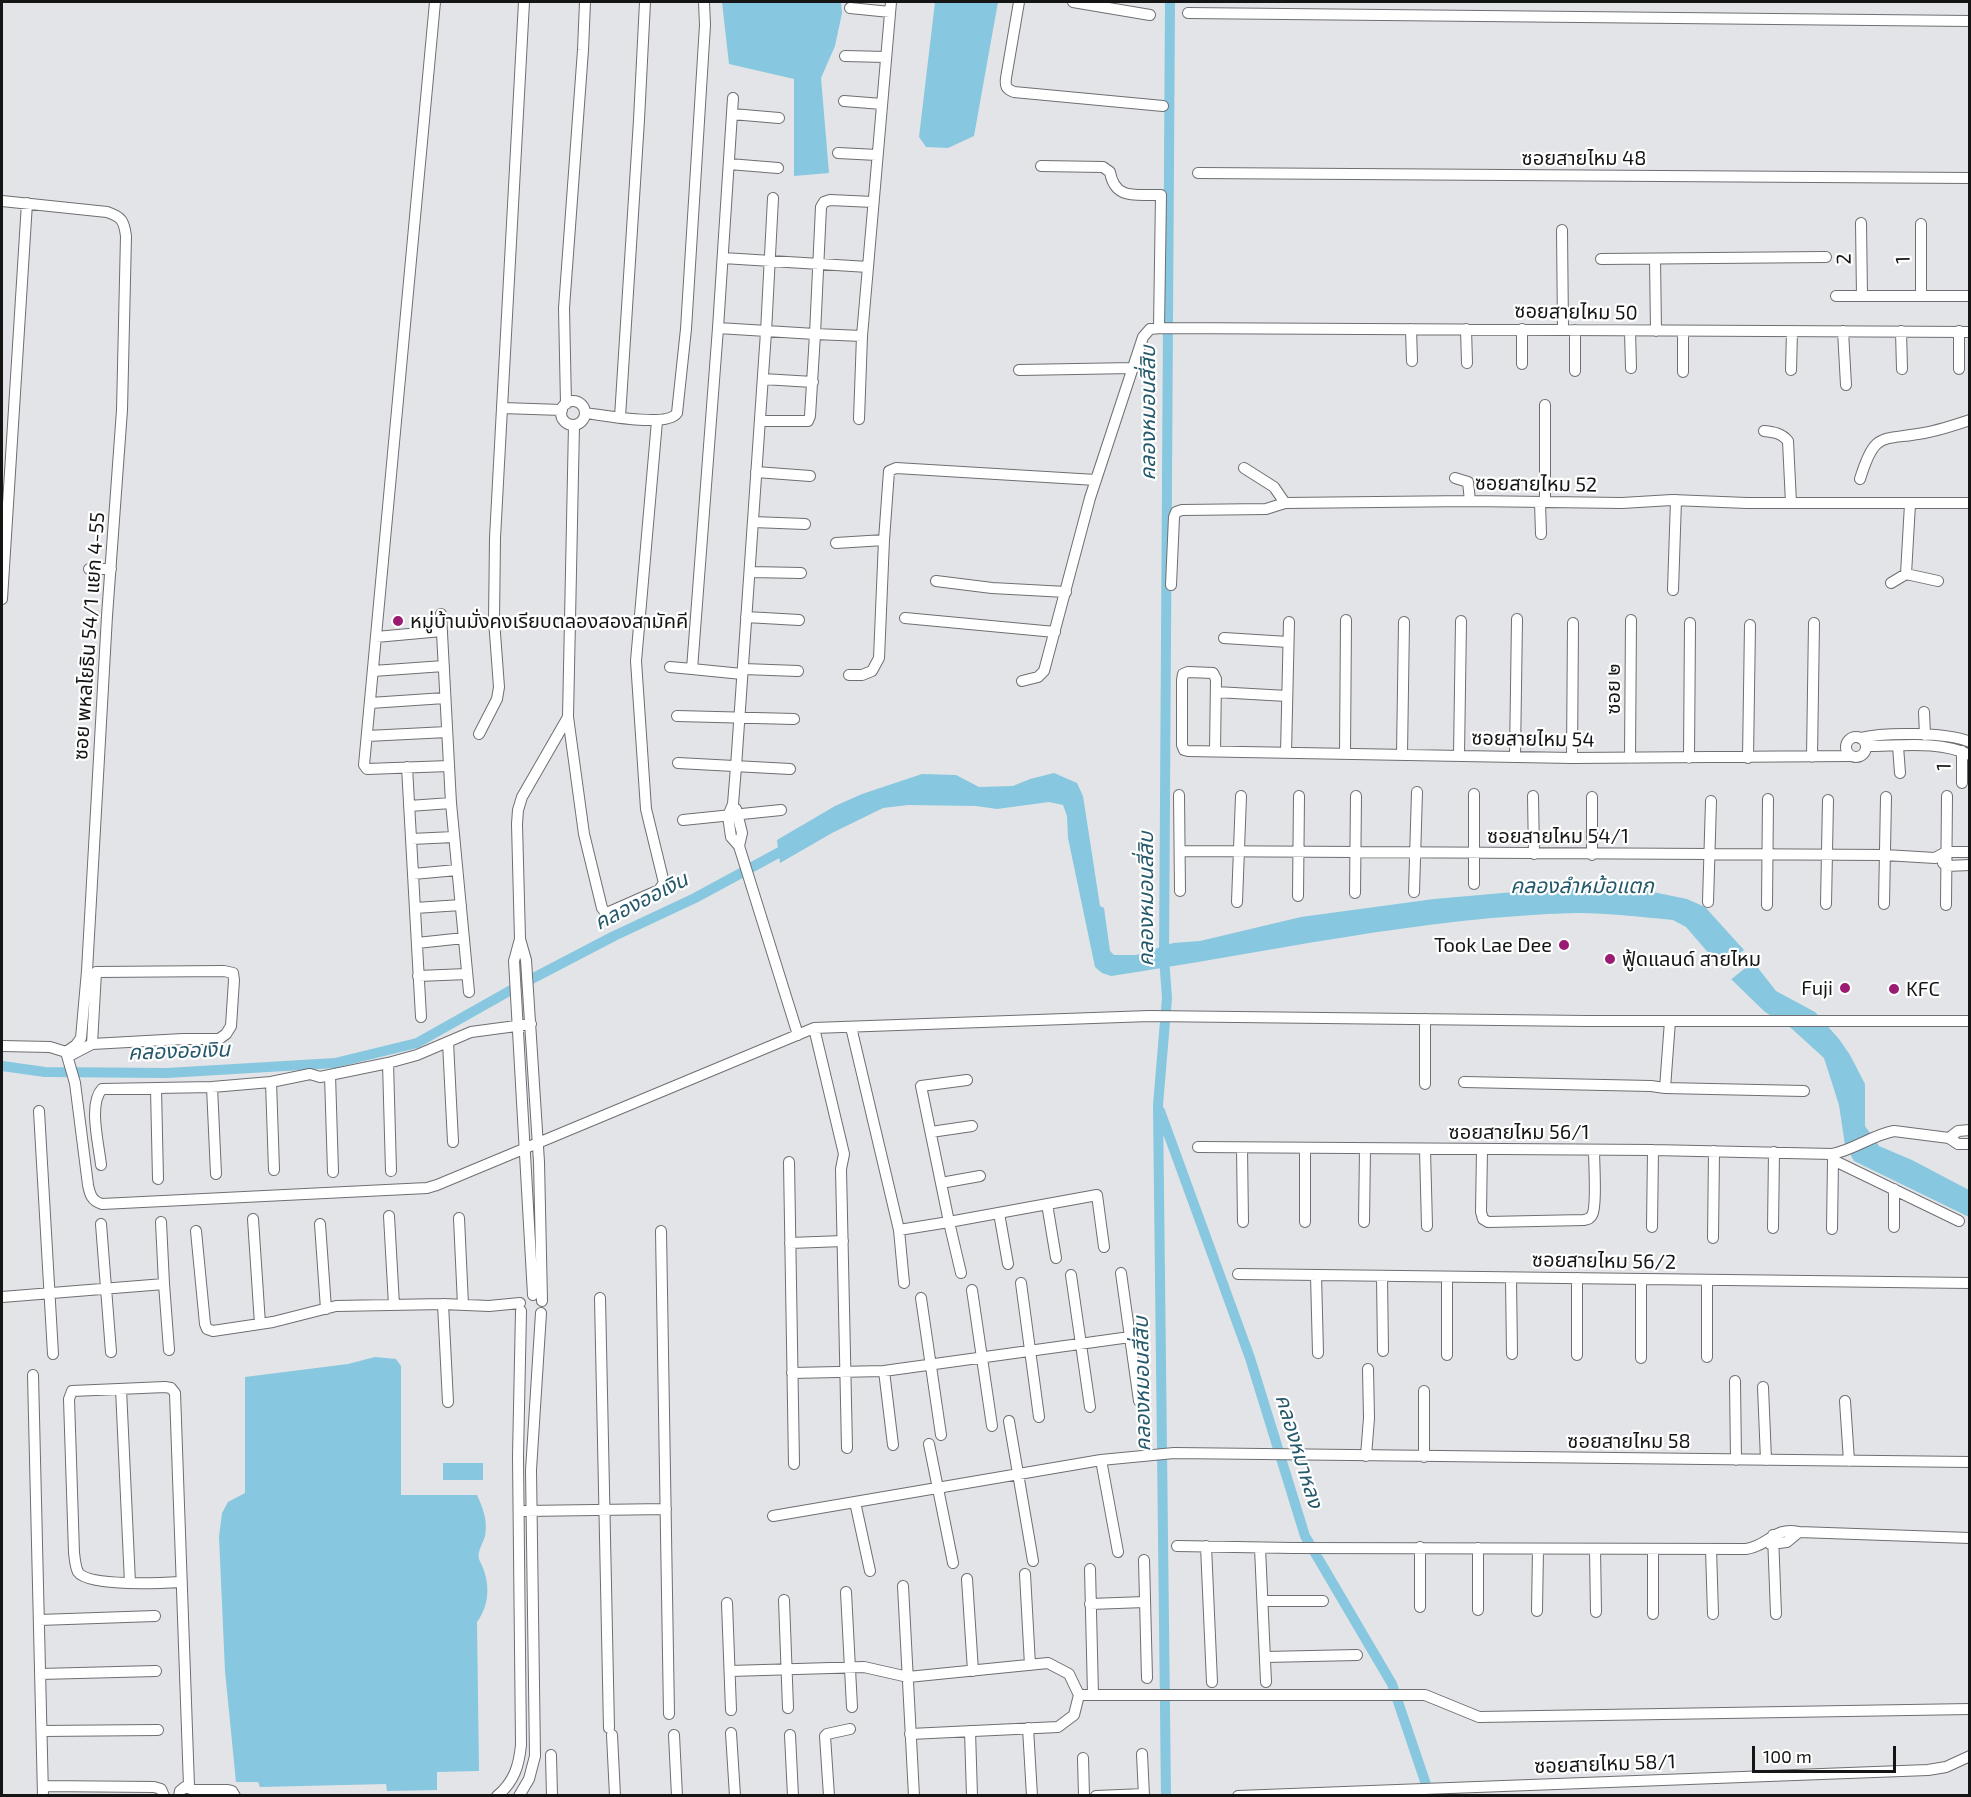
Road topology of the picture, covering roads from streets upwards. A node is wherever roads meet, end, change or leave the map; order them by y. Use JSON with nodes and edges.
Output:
{"nodes":[{"id":1,"x":435,"y":2,"type":"edge"},
{"id":2,"x":524,"y":2,"type":"edge"},
{"id":3,"x":585,"y":2,"type":"edge"},
{"id":4,"x":645,"y":2,"type":"edge"},
{"id":5,"x":704,"y":2,"type":"edge"},
{"id":6,"x":1019,"y":2,"type":"edge"},
{"id":7,"x":1073,"y":2,"type":"edge"},
{"id":8,"x":890,"y":7,"type":"edge"},
{"id":9,"x":850,"y":8,"type":"dead end"},
{"id":10,"x":1188,"y":13,"type":"dead end"},
{"id":11,"x":1150,"y":15,"type":"dead end"},
{"id":12,"x":1970,"y":21,"type":"edge"},
{"id":13,"x":845,"y":56,"type":"dead end"},
{"id":14,"x":886,"y":57,"type":"junction"},
{"id":15,"x":733,"y":98,"type":"dead end"},
{"id":16,"x":844,"y":101,"type":"dead end"},
{"id":17,"x":882,"y":104,"type":"junction"},
{"id":18,"x":1163,"y":106,"type":"dead end"},
{"id":19,"x":732,"y":114,"type":"junction"},
{"id":20,"x":779,"y":118,"type":"dead end"},
{"id":21,"x":838,"y":153,"type":"dead end"},
{"id":22,"x":877,"y":155,"type":"junction"},
{"id":23,"x":729,"y":164,"type":"junction"},
{"id":24,"x":1041,"y":166,"type":"dead end"},
{"id":25,"x":778,"y":168,"type":"dead end"},
{"id":26,"x":1197,"y":172,"type":"dead end"},
{"id":27,"x":1970,"y":178,"type":"edge"},
{"id":28,"x":773,"y":198,"type":"dead end"},
{"id":29,"x":2,"y":201,"type":"edge"},
{"id":30,"x":873,"y":202,"type":"junction"},
{"id":31,"x":27,"y":203,"type":"junction"},
{"id":32,"x":1861,"y":223,"type":"dead end"},
{"id":33,"x":1921,"y":224,"type":"dead end"},
{"id":34,"x":1562,"y":230,"type":"dead end"},
{"id":35,"x":1826,"y":257,"type":"dead end"},
{"id":36,"x":723,"y":258,"type":"junction"},
{"id":37,"x":1655,"y":259,"type":"junction"},
{"id":38,"x":770,"y":260,"type":"junction"},
{"id":39,"x":1601,"y":260,"type":"dead end"},
{"id":40,"x":819,"y":262,"type":"junction"},
{"id":41,"x":868,"y":267,"type":"junction"},
{"id":42,"x":1922,"y":295,"type":"junction"},
{"id":43,"x":1836,"y":296,"type":"dead end"},
{"id":44,"x":1862,"y":296,"type":"junction"},
{"id":45,"x":1970,"y":296,"type":"edge"},
{"id":46,"x":718,"y":328,"type":"junction"},
{"id":47,"x":1160,"y":328,"type":"junction"},
{"id":48,"x":1411,"y":329,"type":"junction"},
{"id":49,"x":1466,"y":329,"type":"junction"},
{"id":50,"x":1563,"y":329,"type":"junction"},
{"id":51,"x":1522,"y":330,"type":"junction"},
{"id":52,"x":1575,"y":330,"type":"junction"},
{"id":53,"x":1630,"y":331,"type":"junction"},
{"id":54,"x":1656,"y":331,"type":"junction"},
{"id":55,"x":1683,"y":331,"type":"junction"},
{"id":56,"x":1792,"y":331,"type":"junction"},
{"id":57,"x":1901,"y":331,"type":"junction"},
{"id":58,"x":766,"y":332,"type":"junction"},
{"id":59,"x":1843,"y":332,"type":"junction"},
{"id":60,"x":1964,"y":332,"type":"edge"},
{"id":61,"x":815,"y":334,"type":"junction"},
{"id":62,"x":862,"y":336,"type":"junction"},
{"id":63,"x":1412,"y":361,"type":"dead end"},
{"id":64,"x":1467,"y":363,"type":"dead end"},
{"id":65,"x":1522,"y":364,"type":"dead end"},
{"id":66,"x":1631,"y":368,"type":"dead end"},
{"id":67,"x":1133,"y":369,"type":"junction"},
{"id":68,"x":1902,"y":369,"type":"dead end"},
{"id":69,"x":1959,"y":369,"type":"dead end"},
{"id":70,"x":1019,"y":370,"type":"dead end"},
{"id":71,"x":1791,"y":370,"type":"dead end"},
{"id":72,"x":1575,"y":371,"type":"dead end"},
{"id":73,"x":1683,"y":372,"type":"dead end"},
{"id":74,"x":763,"y":379,"type":"junction"},
{"id":75,"x":813,"y":382,"type":"junction"},
{"id":76,"x":1846,"y":385,"type":"dead end"},
{"id":77,"x":1545,"y":405,"type":"dead end"},
{"id":78,"x":564,"y":407,"type":"junction"},
{"id":79,"x":502,"y":408,"type":"junction"},
{"id":80,"x":585,"y":413,"type":"junction"},
{"id":81,"x":620,"y":417,"type":"junction"},
{"id":82,"x":859,"y":419,"type":"dead end"},
{"id":83,"x":1970,"y":420,"type":"edge"},
{"id":84,"x":657,"y":421,"type":"junction"},
{"id":85,"x":760,"y":421,"type":"junction"},
{"id":86,"x":574,"y":425,"type":"junction"},
{"id":87,"x":1764,"y":431,"type":"dead end"},
{"id":88,"x":1244,"y":468,"type":"dead end"},
{"id":89,"x":756,"y":472,"type":"junction"},
{"id":90,"x":810,"y":476,"type":"dead end"},
{"id":91,"x":1455,"y":478,"type":"dead end"},
{"id":92,"x":1860,"y":479,"type":"dead end"},
{"id":93,"x":1096,"y":480,"type":"junction"},
{"id":94,"x":1676,"y":500,"type":"junction"},
{"id":95,"x":1470,"y":501,"type":"junction"},
{"id":96,"x":1543,"y":502,"type":"junction"},
{"id":97,"x":1285,"y":503,"type":"junction"},
{"id":98,"x":1791,"y":503,"type":"junction"},
{"id":99,"x":1970,"y":503,"type":"edge"},
{"id":100,"x":1910,"y":504,"type":"junction"},
{"id":101,"x":753,"y":522,"type":"junction"},
{"id":102,"x":805,"y":524,"type":"dead end"},
{"id":103,"x":1541,"y":534,"type":"dead end"},
{"id":104,"x":884,"y":540,"type":"junction"},
{"id":105,"x":836,"y":543,"type":"dead end"},
{"id":106,"x":89,"y":569,"type":"dead end"},
{"id":107,"x":111,"y":569,"type":"junction"},
{"id":108,"x":750,"y":572,"type":"junction"},
{"id":109,"x":801,"y":573,"type":"dead end"},
{"id":110,"x":1906,"y":574,"type":"junction"},
{"id":111,"x":1938,"y":581,"type":"dead end"},
{"id":112,"x":936,"y":582,"type":"dead end"},
{"id":113,"x":1891,"y":583,"type":"dead end"},
{"id":114,"x":1171,"y":585,"type":"dead end"},
{"id":115,"x":1673,"y":590,"type":"dead end"},
{"id":116,"x":1066,"y":592,"type":"junction"},
{"id":117,"x":2,"y":599,"type":"edge"},
{"id":118,"x":441,"y":614,"type":"dead end"},
{"id":119,"x":746,"y":617,"type":"junction"},
{"id":120,"x":905,"y":618,"type":"dead end"},
{"id":121,"x":1517,"y":619,"type":"dead end"},
{"id":122,"x":799,"y":620,"type":"dead end"},
{"id":123,"x":1346,"y":620,"type":"dead end"},
{"id":124,"x":1631,"y":620,"type":"dead end"},
{"id":125,"x":1461,"y":621,"type":"dead end"},
{"id":126,"x":1288,"y":622,"type":"dead end"},
{"id":127,"x":1404,"y":622,"type":"dead end"},
{"id":128,"x":1573,"y":623,"type":"dead end"},
{"id":129,"x":1689,"y":623,"type":"dead end"},
{"id":130,"x":1814,"y":623,"type":"dead end"},
{"id":131,"x":1750,"y":625,"type":"dead end"},
{"id":132,"x":442,"y":632,"type":"junction"},
{"id":133,"x":1055,"y":632,"type":"junction"},
{"id":134,"x":376,"y":637,"type":"junction"},
{"id":135,"x":1224,"y":638,"type":"dead end"},
{"id":136,"x":1288,"y":642,"type":"junction"},
{"id":137,"x":444,"y":666,"type":"junction"},
{"id":138,"x":670,"y":667,"type":"dead end"},
{"id":139,"x":692,"y":669,"type":"junction"},
{"id":140,"x":373,"y":671,"type":"junction"},
{"id":141,"x":743,"y":671,"type":"junction"},
{"id":142,"x":798,"y":671,"type":"dead end"},
{"id":143,"x":849,"y":675,"type":"dead end"},
{"id":144,"x":1022,"y":681,"type":"dead end"},
{"id":145,"x":1216,"y":692,"type":"junction"},
{"id":146,"x":1287,"y":696,"type":"junction"},
{"id":147,"x":446,"y":698,"type":"junction"},
{"id":148,"x":370,"y":703,"type":"junction"},
{"id":149,"x":1924,"y":712,"type":"dead end"},
{"id":150,"x":677,"y":716,"type":"dead end"},
{"id":151,"x":568,"y":717,"type":"junction"},
{"id":152,"x":739,"y":719,"type":"junction"},
{"id":153,"x":794,"y":719,"type":"dead end"},
{"id":154,"x":447,"y":732,"type":"junction"},
{"id":155,"x":479,"y":734,"type":"dead end"},
{"id":156,"x":1925,"y":735,"type":"junction"},
{"id":157,"x":367,"y":736,"type":"junction"},
{"id":158,"x":1863,"y":742,"type":"junction"},
{"id":159,"x":1970,"y":742,"type":"edge"},
{"id":160,"x":1898,"y":746,"type":"junction"},
{"id":161,"x":1215,"y":752,"type":"junction"},
{"id":162,"x":1286,"y":753,"type":"junction"},
{"id":163,"x":1345,"y":753,"type":"junction"},
{"id":164,"x":1966,"y":753,"type":"edge"},
{"id":165,"x":1402,"y":754,"type":"junction"},
{"id":166,"x":1459,"y":755,"type":"junction"},
{"id":167,"x":1515,"y":756,"type":"junction"},
{"id":168,"x":1850,"y":756,"type":"junction"},
{"id":169,"x":1572,"y":758,"type":"junction"},
{"id":170,"x":1630,"y":758,"type":"junction"},
{"id":171,"x":1689,"y":758,"type":"junction"},
{"id":172,"x":1748,"y":758,"type":"junction"},
{"id":173,"x":1812,"y":758,"type":"junction"},
{"id":174,"x":678,"y":764,"type":"dead end"},
{"id":175,"x":449,"y":766,"type":"junction"},
{"id":176,"x":407,"y":767,"type":"junction"},
{"id":177,"x":736,"y":767,"type":"junction"},
{"id":178,"x":790,"y":769,"type":"dead end"},
{"id":179,"x":1900,"y":773,"type":"dead end"},
{"id":180,"x":1962,"y":783,"type":"dead end"},
{"id":181,"x":1417,"y":792,"type":"dead end"},
{"id":182,"x":1474,"y":794,"type":"dead end"},
{"id":183,"x":1179,"y":795,"type":"dead end"},
{"id":184,"x":1241,"y":796,"type":"dead end"},
{"id":185,"x":1299,"y":796,"type":"dead end"},
{"id":186,"x":1356,"y":796,"type":"dead end"},
{"id":187,"x":1533,"y":796,"type":"dead end"},
{"id":188,"x":1947,"y":796,"type":"dead end"},
{"id":189,"x":1592,"y":797,"type":"dead end"},
{"id":190,"x":1886,"y":798,"type":"dead end"},
{"id":191,"x":1768,"y":800,"type":"dead end"},
{"id":192,"x":1828,"y":800,"type":"dead end"},
{"id":193,"x":1711,"y":801,"type":"dead end"},
{"id":194,"x":451,"y":803,"type":"junction"},
{"id":195,"x":409,"y":806,"type":"junction"},
{"id":196,"x":781,"y":810,"type":"dead end"},
{"id":197,"x":733,"y":816,"type":"junction"},
{"id":198,"x":683,"y":820,"type":"dead end"},
{"id":199,"x":454,"y":837,"type":"junction"},
{"id":200,"x":411,"y":839,"type":"junction"},
{"id":201,"x":1180,"y":851,"type":"junction"},
{"id":202,"x":1240,"y":852,"type":"junction"},
{"id":203,"x":1298,"y":852,"type":"junction"},
{"id":204,"x":1946,"y":852,"type":"junction"},
{"id":205,"x":1970,"y":852,"type":"edge"},
{"id":206,"x":1354,"y":853,"type":"junction"},
{"id":207,"x":1415,"y":853,"type":"junction"},
{"id":208,"x":1474,"y":854,"type":"junction"},
{"id":209,"x":1534,"y":854,"type":"junction"},
{"id":210,"x":1592,"y":855,"type":"junction"},
{"id":211,"x":1710,"y":855,"type":"junction"},
{"id":212,"x":1768,"y":855,"type":"junction"},
{"id":213,"x":1826,"y":855,"type":"junction"},
{"id":214,"x":1885,"y":855,"type":"junction"},
{"id":215,"x":1935,"y":858,"type":"junction"},
{"id":216,"x":1946,"y":866,"type":"junction"},
{"id":217,"x":1970,"y":866,"type":"edge"},
{"id":218,"x":457,"y":870,"type":"junction"},
{"id":219,"x":413,"y":874,"type":"junction"},
{"id":220,"x":1473,"y":884,"type":"dead end"},
{"id":221,"x":1180,"y":891,"type":"dead end"},
{"id":222,"x":1414,"y":892,"type":"dead end"},
{"id":223,"x":1355,"y":893,"type":"dead end"},
{"id":224,"x":1298,"y":896,"type":"dead end"},
{"id":225,"x":1237,"y":902,"type":"dead end"},
{"id":226,"x":1708,"y":902,"type":"dead end"},
{"id":227,"x":1767,"y":904,"type":"dead end"},
{"id":228,"x":1826,"y":904,"type":"dead end"},
{"id":229,"x":1884,"y":904,"type":"dead end"},
{"id":230,"x":461,"y":905,"type":"junction"},
{"id":231,"x":1946,"y":905,"type":"dead end"},
{"id":232,"x":415,"y":908,"type":"junction"},
{"id":233,"x":464,"y":938,"type":"junction"},
{"id":234,"x":520,"y":939,"type":"junction"},
{"id":235,"x":417,"y":943,"type":"junction"},
{"id":236,"x":467,"y":974,"type":"junction"},
{"id":237,"x":418,"y":976,"type":"junction"},
{"id":238,"x":469,"y":992,"type":"dead end"},
{"id":239,"x":421,"y":1017,"type":"dead end"},
{"id":240,"x":1425,"y":1019,"type":"junction"},
{"id":241,"x":1670,"y":1021,"type":"junction"},
{"id":242,"x":1970,"y":1021,"type":"edge"},
{"id":243,"x":531,"y":1024,"type":"junction"},
{"id":244,"x":517,"y":1025,"type":"junction"},
{"id":245,"x":851,"y":1027,"type":"junction"},
{"id":246,"x":814,"y":1028,"type":"junction"},
{"id":247,"x":798,"y":1035,"type":"junction"},
{"id":248,"x":448,"y":1042,"type":"junction"},
{"id":249,"x":92,"y":1044,"type":"junction"},
{"id":250,"x":2,"y":1046,"type":"edge"},
{"id":251,"x":68,"y":1057,"type":"junction"},
{"id":252,"x":388,"y":1063,"type":"junction"},
{"id":253,"x":330,"y":1075,"type":"junction"},
{"id":254,"x":967,"y":1080,"type":"dead end"},
{"id":255,"x":271,"y":1082,"type":"junction"},
{"id":256,"x":1464,"y":1082,"type":"dead end"},
{"id":257,"x":1425,"y":1084,"type":"dead end"},
{"id":258,"x":212,"y":1087,"type":"junction"},
{"id":259,"x":1665,"y":1088,"type":"junction"},
{"id":260,"x":156,"y":1089,"type":"junction"},
{"id":261,"x":1804,"y":1091,"type":"dead end"},
{"id":262,"x":39,"y":1111,"type":"dead end"},
{"id":263,"x":972,"y":1126,"type":"dead end"},
{"id":264,"x":1970,"y":1130,"type":"edge"},
{"id":265,"x":931,"y":1132,"type":"junction"},
{"id":266,"x":1949,"y":1138,"type":"junction"},
{"id":267,"x":453,"y":1142,"type":"dead end"},
{"id":268,"x":538,"y":1144,"type":"junction"},
{"id":269,"x":1970,"y":1144,"type":"edge"},
{"id":270,"x":1198,"y":1148,"type":"dead end"},
{"id":271,"x":1242,"y":1148,"type":"junction"},
{"id":272,"x":1305,"y":1149,"type":"junction"},
{"id":273,"x":1365,"y":1149,"type":"junction"},
{"id":274,"x":525,"y":1150,"type":"junction"},
{"id":275,"x":1425,"y":1150,"type":"junction"},
{"id":276,"x":1482,"y":1150,"type":"junction"},
{"id":277,"x":1593,"y":1150,"type":"junction"},
{"id":278,"x":1653,"y":1150,"type":"junction"},
{"id":279,"x":1713,"y":1151,"type":"junction"},
{"id":280,"x":1774,"y":1152,"type":"junction"},
{"id":281,"x":1835,"y":1155,"type":"junction"},
{"id":282,"x":789,"y":1162,"type":"dead end"},
{"id":283,"x":101,"y":1165,"type":"dead end"},
{"id":284,"x":274,"y":1170,"type":"dead end"},
{"id":285,"x":391,"y":1171,"type":"dead end"},
{"id":286,"x":333,"y":1172,"type":"dead end"},
{"id":287,"x":216,"y":1173,"type":"dead end"},
{"id":288,"x":980,"y":1176,"type":"dead end"},
{"id":289,"x":158,"y":1179,"type":"dead end"},
{"id":290,"x":941,"y":1183,"type":"junction"},
{"id":291,"x":1894,"y":1189,"type":"junction"},
{"id":292,"x":1047,"y":1204,"type":"junction"},
{"id":293,"x":999,"y":1213,"type":"junction"},
{"id":294,"x":389,"y":1216,"type":"dead end"},
{"id":295,"x":459,"y":1218,"type":"dead end"},
{"id":296,"x":253,"y":1219,"type":"dead end"},
{"id":297,"x":1959,"y":1221,"type":"dead end"},
{"id":298,"x":161,"y":1222,"type":"dead end"},
{"id":299,"x":949,"y":1222,"type":"junction"},
{"id":300,"x":1243,"y":1222,"type":"dead end"},
{"id":301,"x":1305,"y":1222,"type":"dead end"},
{"id":302,"x":1364,"y":1222,"type":"dead end"},
{"id":303,"x":101,"y":1224,"type":"dead end"},
{"id":304,"x":320,"y":1224,"type":"dead end"},
{"id":305,"x":1427,"y":1226,"type":"dead end"},
{"id":306,"x":1652,"y":1227,"type":"dead end"},
{"id":307,"x":1894,"y":1227,"type":"dead end"},
{"id":308,"x":1773,"y":1228,"type":"dead end"},
{"id":309,"x":1832,"y":1229,"type":"dead end"},
{"id":310,"x":899,"y":1230,"type":"junction"},
{"id":311,"x":196,"y":1231,"type":"dead end"},
{"id":312,"x":661,"y":1231,"type":"dead end"},
{"id":313,"x":1713,"y":1238,"type":"dead end"},
{"id":314,"x":843,"y":1241,"type":"junction"},
{"id":315,"x":790,"y":1243,"type":"junction"},
{"id":316,"x":1104,"y":1247,"type":"dead end"},
{"id":317,"x":1056,"y":1258,"type":"dead end"},
{"id":318,"x":1008,"y":1264,"type":"dead end"},
{"id":319,"x":961,"y":1273,"type":"dead end"},
{"id":320,"x":1121,"y":1274,"type":"dead end"},
{"id":321,"x":1238,"y":1274,"type":"dead end"},
{"id":322,"x":1071,"y":1275,"type":"dead end"},
{"id":323,"x":1316,"y":1275,"type":"junction"},
{"id":324,"x":1382,"y":1276,"type":"junction"},
{"id":325,"x":1447,"y":1277,"type":"junction"},
{"id":326,"x":1511,"y":1278,"type":"junction"},
{"id":327,"x":1577,"y":1278,"type":"junction"},
{"id":328,"x":1641,"y":1279,"type":"junction"},
{"id":329,"x":1707,"y":1280,"type":"junction"},
{"id":330,"x":1021,"y":1282,"type":"dead end"},
{"id":331,"x":904,"y":1283,"type":"dead end"},
{"id":332,"x":1970,"y":1283,"type":"edge"},
{"id":333,"x":164,"y":1284,"type":"junction"},
{"id":334,"x":107,"y":1289,"type":"junction"},
{"id":335,"x":972,"y":1290,"type":"dead end"},
{"id":336,"x":49,"y":1294,"type":"junction"},
{"id":337,"x":2,"y":1297,"type":"edge"},
{"id":338,"x":537,"y":1298,"type":"junction"},
{"id":339,"x":600,"y":1298,"type":"dead end"},
{"id":340,"x":921,"y":1298,"type":"dead end"},
{"id":341,"x":443,"y":1304,"type":"junction"},
{"id":342,"x":394,"y":1305,"type":"junction"},
{"id":343,"x":462,"y":1305,"type":"junction"},
{"id":344,"x":520,"y":1307,"type":"junction"},
{"id":345,"x":326,"y":1309,"type":"junction"},
{"id":346,"x":541,"y":1313,"type":"junction"},
{"id":347,"x":260,"y":1324,"type":"junction"},
{"id":348,"x":1130,"y":1337,"type":"junction"},
{"id":349,"x":1081,"y":1344,"type":"junction"},
{"id":350,"x":169,"y":1350,"type":"dead end"},
{"id":351,"x":1030,"y":1351,"type":"junction"},
{"id":352,"x":1383,"y":1351,"type":"dead end"},
{"id":353,"x":111,"y":1352,"type":"dead end"},
{"id":354,"x":1318,"y":1353,"type":"dead end"},
{"id":355,"x":53,"y":1354,"type":"dead end"},
{"id":356,"x":1512,"y":1354,"type":"dead end"},
{"id":357,"x":1447,"y":1355,"type":"dead end"},
{"id":358,"x":1577,"y":1355,"type":"dead end"},
{"id":359,"x":1707,"y":1357,"type":"dead end"},
{"id":360,"x":981,"y":1358,"type":"junction"},
{"id":361,"x":1641,"y":1358,"type":"dead end"},
{"id":362,"x":931,"y":1365,"type":"junction"},
{"id":363,"x":1368,"y":1369,"type":"dead end"},
{"id":364,"x":884,"y":1371,"type":"junction"},
{"id":365,"x":845,"y":1372,"type":"junction"},
{"id":366,"x":792,"y":1373,"type":"junction"},
{"id":367,"x":33,"y":1376,"type":"dead end"},
{"id":368,"x":1736,"y":1381,"type":"dead end"},
{"id":369,"x":1763,"y":1387,"type":"dead end"},
{"id":370,"x":121,"y":1389,"type":"junction"},
{"id":371,"x":1424,"y":1391,"type":"dead end"},
{"id":372,"x":1139,"y":1401,"type":"dead end"},
{"id":373,"x":1845,"y":1401,"type":"dead end"},
{"id":374,"x":448,"y":1402,"type":"dead end"},
{"id":375,"x":1090,"y":1407,"type":"dead end"},
{"id":376,"x":1038,"y":1417,"type":"dead end"},
{"id":377,"x":1009,"y":1421,"type":"dead end"},
{"id":378,"x":992,"y":1426,"type":"dead end"},
{"id":379,"x":941,"y":1435,"type":"dead end"},
{"id":380,"x":929,"y":1444,"type":"dead end"},
{"id":381,"x":893,"y":1445,"type":"dead end"},
{"id":382,"x":847,"y":1448,"type":"dead end"},
{"id":383,"x":1366,"y":1456,"type":"junction"},
{"id":384,"x":1424,"y":1457,"type":"junction"},
{"id":385,"x":1101,"y":1460,"type":"junction"},
{"id":386,"x":1736,"y":1460,"type":"junction"},
{"id":387,"x":1766,"y":1460,"type":"junction"},
{"id":388,"x":1849,"y":1461,"type":"junction"},
{"id":389,"x":1970,"y":1462,"type":"edge"},
{"id":390,"x":794,"y":1464,"type":"dead end"},
{"id":391,"x":1018,"y":1474,"type":"junction"},
{"id":392,"x":938,"y":1488,"type":"junction"},
{"id":393,"x":855,"y":1502,"type":"junction"},
{"id":394,"x":605,"y":1508,"type":"junction"},
{"id":395,"x":666,"y":1509,"type":"junction"},
{"id":396,"x":531,"y":1510,"type":"junction"},
{"id":397,"x":518,"y":1511,"type":"junction"},
{"id":398,"x":773,"y":1516,"type":"dead end"},
{"id":399,"x":1969,"y":1537,"type":"edge"},
{"id":400,"x":1771,"y":1541,"type":"junction"},
{"id":401,"x":1177,"y":1545,"type":"dead end"},
{"id":402,"x":1206,"y":1546,"type":"junction"},
{"id":403,"x":1420,"y":1547,"type":"junction"},
{"id":404,"x":1260,"y":1548,"type":"junction"},
{"id":405,"x":1478,"y":1548,"type":"junction"},
{"id":406,"x":1538,"y":1549,"type":"junction"},
{"id":407,"x":1595,"y":1549,"type":"junction"},
{"id":408,"x":1653,"y":1549,"type":"junction"},
{"id":409,"x":1711,"y":1549,"type":"junction"},
{"id":410,"x":1118,"y":1552,"type":"dead end"},
{"id":411,"x":1144,"y":1560,"type":"dead end"},
{"id":412,"x":1033,"y":1561,"type":"dead end"},
{"id":413,"x":952,"y":1563,"type":"dead end"},
{"id":414,"x":1090,"y":1569,"type":"dead end"},
{"id":415,"x":870,"y":1571,"type":"dead end"},
{"id":416,"x":1025,"y":1574,"type":"dead end"},
{"id":417,"x":967,"y":1579,"type":"dead end"},
{"id":418,"x":181,"y":1582,"type":"junction"},
{"id":419,"x":130,"y":1583,"type":"junction"},
{"id":420,"x":903,"y":1586,"type":"dead end"},
{"id":421,"x":846,"y":1592,"type":"dead end"},
{"id":422,"x":784,"y":1599,"type":"dead end"},
{"id":423,"x":1263,"y":1601,"type":"junction"},
{"id":424,"x":1323,"y":1601,"type":"dead end"},
{"id":425,"x":1145,"y":1602,"type":"junction"},
{"id":426,"x":727,"y":1603,"type":"dead end"},
{"id":427,"x":1090,"y":1604,"type":"junction"},
{"id":428,"x":1420,"y":1607,"type":"dead end"},
{"id":429,"x":1478,"y":1610,"type":"dead end"},
{"id":430,"x":1537,"y":1611,"type":"dead end"},
{"id":431,"x":1596,"y":1612,"type":"dead end"},
{"id":432,"x":1653,"y":1614,"type":"dead end"},
{"id":433,"x":1713,"y":1614,"type":"dead end"},
{"id":434,"x":1776,"y":1614,"type":"dead end"},
{"id":435,"x":155,"y":1616,"type":"dead end"},
{"id":436,"x":39,"y":1620,"type":"junction"},
{"id":437,"x":520,"y":1643,"type":"junction"},
{"id":438,"x":534,"y":1643,"type":"junction"},
{"id":439,"x":1358,"y":1655,"type":"dead end"},
{"id":440,"x":1265,"y":1657,"type":"junction"},
{"id":441,"x":1030,"y":1665,"type":"junction"},
{"id":442,"x":850,"y":1667,"type":"junction"},
{"id":443,"x":787,"y":1669,"type":"junction"},
{"id":444,"x":156,"y":1671,"type":"dead end"},
{"id":445,"x":730,"y":1671,"type":"junction"},
{"id":446,"x":973,"y":1671,"type":"junction"},
{"id":447,"x":40,"y":1674,"type":"junction"},
{"id":448,"x":908,"y":1677,"type":"junction"},
{"id":449,"x":1147,"y":1678,"type":"dead end"},
{"id":450,"x":1212,"y":1682,"type":"dead end"},
{"id":451,"x":1266,"y":1683,"type":"dead end"},
{"id":452,"x":1079,"y":1695,"type":"junction"},
{"id":453,"x":1093,"y":1695,"type":"junction"},
{"id":454,"x":852,"y":1707,"type":"dead end"},
{"id":455,"x":788,"y":1708,"type":"dead end"},
{"id":456,"x":1970,"y":1709,"type":"edge"},
{"id":457,"x":731,"y":1710,"type":"dead end"},
{"id":458,"x":669,"y":1714,"type":"dead end"},
{"id":459,"x":1028,"y":1728,"type":"junction"},
{"id":460,"x":850,"y":1729,"type":"dead end"},
{"id":461,"x":158,"y":1730,"type":"dead end"},
{"id":462,"x":42,"y":1731,"type":"junction"},
{"id":463,"x":970,"y":1731,"type":"junction"},
{"id":464,"x":732,"y":1733,"type":"dead end"},
{"id":465,"x":910,"y":1734,"type":"junction"},
{"id":466,"x":674,"y":1735,"type":"dead end"},
{"id":467,"x":790,"y":1735,"type":"dead end"},
{"id":468,"x":1142,"y":1754,"type":"dead end"},
{"id":469,"x":551,"y":1755,"type":"dead end"},
{"id":470,"x":1970,"y":1756,"type":"edge"},
{"id":471,"x":1083,"y":1758,"type":"dead end"},
{"id":472,"x":43,"y":1791,"type":"edge"},
{"id":473,"x":193,"y":1791,"type":"edge"},
{"id":474,"x":1144,"y":1795,"type":"edge"},
{"id":475,"x":164,"y":1796,"type":"edge"},
{"id":476,"x":178,"y":1796,"type":"edge"},
{"id":477,"x":235,"y":1796,"type":"edge"},
{"id":478,"x":497,"y":1796,"type":"edge"},
{"id":479,"x":519,"y":1796,"type":"edge"},
{"id":480,"x":552,"y":1796,"type":"edge"},
{"id":481,"x":615,"y":1796,"type":"edge"},
{"id":482,"x":677,"y":1796,"type":"edge"},
{"id":483,"x":735,"y":1796,"type":"edge"},
{"id":484,"x":793,"y":1796,"type":"edge"},
{"id":485,"x":829,"y":1796,"type":"edge"},
{"id":486,"x":914,"y":1796,"type":"edge"},
{"id":487,"x":972,"y":1796,"type":"edge"},
{"id":488,"x":1032,"y":1796,"type":"edge"},
{"id":489,"x":1084,"y":1796,"type":"edge"},
{"id":490,"x":1096,"y":1796,"type":"edge"},
{"id":491,"x":1238,"y":1796,"type":"edge"}],
"edges":[{"from":1,"to":134,"type":"street"},
{"from":2,"to":79,"type":"street"},
{"from":3,"to":78,"type":"street"},
{"from":4,"to":81,"type":"street"},
{"from":5,"to":84,"type":"street"},
{"from":6,"to":18,"type":"street"},
{"from":7,"to":11,"type":"street"},
{"from":8,"to":9,"type":"street"},
{"from":8,"to":14,"type":"street"},
{"from":10,"to":12,"type":"street"},
{"from":13,"to":14,"type":"street"},
{"from":14,"to":17,"type":"street"},
{"from":15,"to":19,"type":"street"},
{"from":16,"to":17,"type":"street"},
{"from":17,"to":22,"type":"street"},
{"from":19,"to":20,"type":"street"},
{"from":19,"to":23,"type":"street"},
{"from":21,"to":22,"type":"street"},
{"from":22,"to":30,"type":"street"},
{"from":23,"to":25,"type":"street"},
{"from":23,"to":36,"type":"street"},
{"from":24,"to":47,"type":"street"},
{"from":26,"to":27,"type":"street","name":"ซอยสายไหม 48"},
{"from":28,"to":38,"type":"street"},
{"from":29,"to":31,"type":"street"},
{"from":30,"to":40,"type":"street"},
{"from":30,"to":41,"type":"street"},
{"from":31,"to":107,"type":"street","name":"ซอย พหลโยธิน 54/1 แยก 4-55"},
{"from":31,"to":117,"type":"street"},
{"from":32,"to":44,"type":"street","name":"2"},
{"from":33,"to":42,"type":"street","name":"1"},
{"from":34,"to":50,"type":"street"},
{"from":35,"to":37,"type":"street"},
{"from":36,"to":38,"type":"street"},
{"from":36,"to":46,"type":"street"},
{"from":37,"to":39,"type":"street"},
{"from":37,"to":54,"type":"street"},
{"from":38,"to":40,"type":"street"},
{"from":38,"to":58,"type":"street"},
{"from":40,"to":41,"type":"street"},
{"from":40,"to":61,"type":"street"},
{"from":41,"to":62,"type":"street"},
{"from":42,"to":44,"type":"street"},
{"from":42,"to":45,"type":"street"},
{"from":43,"to":44,"type":"street"},
{"from":46,"to":58,"type":"street"},
{"from":46,"to":139,"type":"street"},
{"from":47,"to":48,"type":"street","name":"ซอยสายไหม 50"},
{"from":47,"to":67,"type":"street"},
{"from":48,"to":49,"type":"street","name":"ซอยสายไหม 50"},
{"from":48,"to":63,"type":"street"},
{"from":49,"to":51,"type":"street","name":"ซอยสายไหม 50"},
{"from":49,"to":64,"type":"street"},
{"from":50,"to":51,"type":"street","name":"ซอยสายไหม 50"},
{"from":50,"to":52,"type":"street","name":"ซอยสายไหม 50"},
{"from":51,"to":65,"type":"street"},
{"from":52,"to":53,"type":"street","name":"ซอยสายไหม 50"},
{"from":52,"to":72,"type":"street"},
{"from":53,"to":54,"type":"street","name":"ซอยสายไหม 50"},
{"from":53,"to":66,"type":"street"},
{"from":54,"to":55,"type":"street","name":"ซอยสายไหม 50"},
{"from":55,"to":56,"type":"street","name":"ซอยสายไหม 50"},
{"from":55,"to":73,"type":"street"},
{"from":56,"to":59,"type":"street","name":"ซอยสายไหม 50"},
{"from":56,"to":71,"type":"street"},
{"from":57,"to":59,"type":"street","name":"ซอยสายไหม 50"},
{"from":57,"to":60,"type":"street","name":"ซอยสายไหม 50"},
{"from":57,"to":68,"type":"street"},
{"from":58,"to":61,"type":"street"},
{"from":58,"to":74,"type":"street"},
{"from":59,"to":76,"type":"street"},
{"from":60,"to":69,"type":"street"},
{"from":61,"to":62,"type":"street"},
{"from":61,"to":75,"type":"street"},
{"from":62,"to":82,"type":"street"},
{"from":67,"to":70,"type":"street"},
{"from":67,"to":93,"type":"street"},
{"from":74,"to":75,"type":"street"},
{"from":74,"to":85,"type":"street"},
{"from":75,"to":85,"type":"street"},
{"from":77,"to":96,"type":"street"},
{"from":78,"to":79,"type":"street"},
{"from":78,"to":80,"type":"street"},
{"from":78,"to":86,"type":"street"},
{"from":79,"to":155,"type":"street"},
{"from":80,"to":81,"type":"street"},
{"from":80,"to":86,"type":"street"},
{"from":81,"to":84,"type":"street"},
{"from":83,"to":92,"type":"street"},
{"from":84,"to":151,"type":"street"},
{"from":85,"to":89,"type":"street"},
{"from":86,"to":151,"type":"street"},
{"from":87,"to":98,"type":"street"},
{"from":88,"to":97,"type":"street"},
{"from":89,"to":90,"type":"street"},
{"from":89,"to":101,"type":"street"},
{"from":91,"to":95,"type":"street"},
{"from":93,"to":104,"type":"street"},
{"from":93,"to":116,"type":"street"},
{"from":94,"to":96,"type":"street","name":"ซอยสายไหม 52"},
{"from":94,"to":98,"type":"street","name":"ซอยสายไหม 52"},
{"from":94,"to":115,"type":"street"},
{"from":95,"to":96,"type":"street","name":"ซอยสายไหม 52"},
{"from":95,"to":97,"type":"street","name":"ซอยสายไหม 52"},
{"from":96,"to":103,"type":"street"},
{"from":97,"to":114,"type":"street","name":"ซอยสายไหม 52"},
{"from":98,"to":100,"type":"street","name":"ซอยสายไหม 52"},
{"from":99,"to":100,"type":"street","name":"ซอยสายไหม 52"},
{"from":100,"to":110,"type":"street"},
{"from":101,"to":102,"type":"street"},
{"from":101,"to":108,"type":"street"},
{"from":104,"to":105,"type":"street"},
{"from":104,"to":143,"type":"street"},
{"from":106,"to":107,"type":"street"},
{"from":107,"to":251,"type":"street","name":"ซอย พหลโยธิน 54/1 แยก 4-55"},
{"from":108,"to":109,"type":"street"},
{"from":108,"to":119,"type":"street"},
{"from":110,"to":111,"type":"street"},
{"from":110,"to":113,"type":"street"},
{"from":112,"to":116,"type":"street"},
{"from":116,"to":133,"type":"street"},
{"from":118,"to":132,"type":"street"},
{"from":119,"to":122,"type":"street"},
{"from":119,"to":141,"type":"street"},
{"from":120,"to":133,"type":"street"},
{"from":121,"to":167,"type":"street"},
{"from":123,"to":163,"type":"street"},
{"from":124,"to":170,"type":"street","name":"ซอย ๒"},
{"from":125,"to":166,"type":"street"},
{"from":126,"to":136,"type":"street"},
{"from":127,"to":165,"type":"street"},
{"from":128,"to":169,"type":"street"},
{"from":129,"to":171,"type":"street"},
{"from":130,"to":173,"type":"street"},
{"from":131,"to":172,"type":"street"},
{"from":132,"to":134,"type":"street"},
{"from":132,"to":137,"type":"street"},
{"from":133,"to":144,"type":"street"},
{"from":134,"to":140,"type":"street"},
{"from":135,"to":136,"type":"street"},
{"from":136,"to":146,"type":"street"},
{"from":137,"to":140,"type":"street"},
{"from":137,"to":147,"type":"street"},
{"from":138,"to":139,"type":"street"},
{"from":139,"to":141,"type":"street"},
{"from":140,"to":148,"type":"street"},
{"from":141,"to":142,"type":"street"},
{"from":141,"to":152,"type":"street"},
{"from":145,"to":146,"type":"street"},
{"from":145,"to":161,"type":"street"},
{"from":145,"to":161,"type":"street","name":"ซอยสายไหม 54"},
{"from":146,"to":162,"type":"street"},
{"from":147,"to":148,"type":"street"},
{"from":147,"to":154,"type":"street"},
{"from":148,"to":157,"type":"street"},
{"from":149,"to":156,"type":"street"},
{"from":150,"to":152,"type":"street"},
{"from":151,"to":234,"type":"street"},
{"from":152,"to":153,"type":"street"},
{"from":152,"to":177,"type":"street"},
{"from":154,"to":157,"type":"street"},
{"from":154,"to":175,"type":"street"},
{"from":156,"to":158,"type":"street"},
{"from":156,"to":159,"type":"street"},
{"from":157,"to":176,"type":"street"},
{"from":158,"to":160,"type":"street"},
{"from":158,"to":168,"type":"street"},
{"from":158,"to":168,"type":"street"},
{"from":160,"to":164,"type":"street"},
{"from":160,"to":179,"type":"street"},
{"from":161,"to":162,"type":"street","name":"ซอยสายไหม 54"},
{"from":162,"to":163,"type":"street","name":"ซอยสายไหม 54"},
{"from":163,"to":165,"type":"street","name":"ซอยสายไหม 54"},
{"from":164,"to":180,"type":"street","name":"1"},
{"from":165,"to":166,"type":"street","name":"ซอยสายไหม 54"},
{"from":166,"to":167,"type":"street","name":"ซอยสายไหม 54"},
{"from":167,"to":169,"type":"street","name":"ซอยสายไหม 54"},
{"from":168,"to":173,"type":"street","name":"ซอยสายไหม 54"},
{"from":169,"to":170,"type":"street","name":"ซอยสายไหม 54"},
{"from":170,"to":171,"type":"street","name":"ซอยสายไหม 54"},
{"from":171,"to":172,"type":"street","name":"ซอยสายไหม 54"},
{"from":172,"to":173,"type":"street","name":"ซอยสายไหม 54"},
{"from":174,"to":177,"type":"street"},
{"from":175,"to":176,"type":"street"},
{"from":175,"to":194,"type":"street"},
{"from":176,"to":195,"type":"street"},
{"from":177,"to":178,"type":"street"},
{"from":177,"to":197,"type":"street"},
{"from":181,"to":207,"type":"street"},
{"from":182,"to":208,"type":"street"},
{"from":183,"to":201,"type":"street"},
{"from":184,"to":202,"type":"street"},
{"from":185,"to":203,"type":"street"},
{"from":186,"to":206,"type":"street"},
{"from":187,"to":209,"type":"street"},
{"from":188,"to":204,"type":"street"},
{"from":189,"to":210,"type":"street"},
{"from":190,"to":214,"type":"street"},
{"from":191,"to":212,"type":"street"},
{"from":192,"to":213,"type":"street"},
{"from":193,"to":211,"type":"street"},
{"from":194,"to":195,"type":"street"},
{"from":194,"to":199,"type":"street"},
{"from":195,"to":200,"type":"street"},
{"from":196,"to":197,"type":"street"},
{"from":197,"to":198,"type":"street"},
{"from":197,"to":247,"type":"street"},
{"from":199,"to":200,"type":"street"},
{"from":199,"to":218,"type":"street"},
{"from":200,"to":219,"type":"street"},
{"from":201,"to":202,"type":"street","name":"ซอยสายไหม 54/1"},
{"from":201,"to":221,"type":"street"},
{"from":202,"to":203,"type":"street","name":"ซอยสายไหม 54/1"},
{"from":202,"to":225,"type":"street"},
{"from":203,"to":206,"type":"street","name":"ซอยสายไหม 54/1"},
{"from":203,"to":224,"type":"street"},
{"from":204,"to":205,"type":"street"},
{"from":204,"to":215,"type":"street"},
{"from":204,"to":216,"type":"street"},
{"from":206,"to":207,"type":"street","name":"ซอยสายไหม 54/1"},
{"from":206,"to":223,"type":"street"},
{"from":207,"to":208,"type":"street","name":"ซอยสายไหม 54/1"},
{"from":207,"to":222,"type":"street"},
{"from":208,"to":209,"type":"street","name":"ซอยสายไหม 54/1"},
{"from":208,"to":220,"type":"street"},
{"from":209,"to":210,"type":"street","name":"ซอยสายไหม 54/1"},
{"from":210,"to":211,"type":"street","name":"ซอยสายไหม 54/1"},
{"from":211,"to":212,"type":"street","name":"ซอยสายไหม 54/1"},
{"from":211,"to":226,"type":"street"},
{"from":212,"to":213,"type":"street","name":"ซอยสายไหม 54/1"},
{"from":212,"to":227,"type":"street"},
{"from":213,"to":214,"type":"street","name":"ซอยสายไหม 54/1"},
{"from":213,"to":228,"type":"street"},
{"from":214,"to":215,"type":"street","name":"ซอยสายไหม 54/1"},
{"from":214,"to":229,"type":"street"},
{"from":215,"to":216,"type":"street"},
{"from":216,"to":217,"type":"street"},
{"from":216,"to":231,"type":"street"},
{"from":218,"to":219,"type":"street"},
{"from":218,"to":230,"type":"street"},
{"from":219,"to":232,"type":"street"},
{"from":230,"to":232,"type":"street"},
{"from":230,"to":233,"type":"street"},
{"from":232,"to":235,"type":"street"},
{"from":233,"to":235,"type":"street"},
{"from":233,"to":236,"type":"street"},
{"from":234,"to":243,"type":"street"},
{"from":234,"to":244,"type":"street"},
{"from":235,"to":237,"type":"street"},
{"from":236,"to":237,"type":"street"},
{"from":236,"to":238,"type":"street"},
{"from":237,"to":239,"type":"street"},
{"from":240,"to":241,"type":"street"},
{"from":240,"to":245,"type":"street"},
{"from":240,"to":257,"type":"street"},
{"from":241,"to":242,"type":"street"},
{"from":241,"to":259,"type":"street"},
{"from":243,"to":244,"type":"street"},
{"from":243,"to":268,"type":"street"},
{"from":244,"to":248,"type":"street"},
{"from":244,"to":274,"type":"street"},
{"from":245,"to":246,"type":"street"},
{"from":245,"to":310,"type":"street"},
{"from":246,"to":247,"type":"street"},
{"from":246,"to":314,"type":"street"},
{"from":247,"to":268,"type":"street"},
{"from":248,"to":252,"type":"street"},
{"from":248,"to":267,"type":"street"},
{"from":249,"to":249,"type":"street"},
{"from":249,"to":251,"type":"street"},
{"from":250,"to":251,"type":"street"},
{"from":251,"to":274,"type":"street"},
{"from":252,"to":253,"type":"street"},
{"from":252,"to":285,"type":"street"},
{"from":253,"to":255,"type":"street"},
{"from":253,"to":286,"type":"street"},
{"from":254,"to":265,"type":"street"},
{"from":255,"to":258,"type":"street"},
{"from":255,"to":284,"type":"street"},
{"from":256,"to":259,"type":"street"},
{"from":258,"to":260,"type":"street"},
{"from":258,"to":287,"type":"street"},
{"from":259,"to":261,"type":"street"},
{"from":260,"to":283,"type":"street"},
{"from":260,"to":289,"type":"street"},
{"from":262,"to":336,"type":"street"},
{"from":263,"to":265,"type":"street"},
{"from":264,"to":266,"type":"street"},
{"from":265,"to":290,"type":"street"},
{"from":266,"to":269,"type":"street"},
{"from":266,"to":281,"type":"street"},
{"from":268,"to":274,"type":"street"},
{"from":268,"to":338,"type":"street"},
{"from":270,"to":271,"type":"street","name":"ซอยสายไหม 56/1"},
{"from":271,"to":272,"type":"street","name":"ซอยสายไหม 56/1"},
{"from":271,"to":300,"type":"street"},
{"from":272,"to":273,"type":"street","name":"ซอยสายไหม 56/1"},
{"from":272,"to":301,"type":"street"},
{"from":273,"to":275,"type":"street","name":"ซอยสายไหม 56/1"},
{"from":273,"to":302,"type":"street"},
{"from":274,"to":338,"type":"street"},
{"from":275,"to":276,"type":"street","name":"ซอยสายไหม 56/1"},
{"from":275,"to":305,"type":"street"},
{"from":276,"to":277,"type":"street","name":"ซอยสายไหม 56/1"},
{"from":276,"to":277,"type":"street"},
{"from":277,"to":278,"type":"street","name":"ซอยสายไหม 56/1"},
{"from":278,"to":279,"type":"street","name":"ซอยสายไหม 56/1"},
{"from":278,"to":306,"type":"street"},
{"from":279,"to":280,"type":"street","name":"ซอยสายไหม 56/1"},
{"from":279,"to":313,"type":"street"},
{"from":280,"to":281,"type":"street","name":"ซอยสายไหม 56/1"},
{"from":280,"to":308,"type":"street"},
{"from":281,"to":291,"type":"street"},
{"from":281,"to":309,"type":"street"},
{"from":282,"to":315,"type":"street"},
{"from":288,"to":290,"type":"street"},
{"from":290,"to":299,"type":"street"},
{"from":291,"to":297,"type":"street"},
{"from":291,"to":307,"type":"street"},
{"from":292,"to":293,"type":"street"},
{"from":292,"to":316,"type":"street"},
{"from":292,"to":317,"type":"street"},
{"from":293,"to":299,"type":"street"},
{"from":293,"to":318,"type":"street"},
{"from":294,"to":342,"type":"street"},
{"from":295,"to":343,"type":"street"},
{"from":296,"to":347,"type":"street"},
{"from":298,"to":333,"type":"street"},
{"from":299,"to":310,"type":"street"},
{"from":299,"to":319,"type":"street"},
{"from":303,"to":334,"type":"street"},
{"from":304,"to":345,"type":"street"},
{"from":310,"to":331,"type":"street"},
{"from":311,"to":347,"type":"street"},
{"from":312,"to":395,"type":"street"},
{"from":314,"to":315,"type":"street"},
{"from":314,"to":365,"type":"street"},
{"from":315,"to":366,"type":"street"},
{"from":320,"to":348,"type":"street"},
{"from":321,"to":323,"type":"street","name":"ซอยสายไหม 56/2"},
{"from":322,"to":349,"type":"street"},
{"from":323,"to":324,"type":"street","name":"ซอยสายไหม 56/2"},
{"from":323,"to":354,"type":"street"},
{"from":324,"to":325,"type":"street","name":"ซอยสายไหม 56/2"},
{"from":324,"to":352,"type":"street"},
{"from":325,"to":326,"type":"street","name":"ซอยสายไหม 56/2"},
{"from":325,"to":357,"type":"street"},
{"from":326,"to":327,"type":"street","name":"ซอยสายไหม 56/2"},
{"from":326,"to":356,"type":"street"},
{"from":327,"to":328,"type":"street","name":"ซอยสายไหม 56/2"},
{"from":327,"to":358,"type":"street"},
{"from":328,"to":329,"type":"street","name":"ซอยสายไหม 56/2"},
{"from":328,"to":361,"type":"street"},
{"from":329,"to":332,"type":"street","name":"ซอยสายไหม 56/2"},
{"from":329,"to":359,"type":"street"},
{"from":330,"to":351,"type":"street"},
{"from":333,"to":334,"type":"street"},
{"from":333,"to":350,"type":"street"},
{"from":334,"to":336,"type":"street"},
{"from":334,"to":353,"type":"street"},
{"from":335,"to":360,"type":"street"},
{"from":336,"to":337,"type":"street"},
{"from":336,"to":355,"type":"street"},
{"from":338,"to":344,"type":"street"},
{"from":338,"to":346,"type":"street"},
{"from":339,"to":394,"type":"street"},
{"from":340,"to":362,"type":"street"},
{"from":341,"to":342,"type":"street"},
{"from":341,"to":343,"type":"street"},
{"from":341,"to":374,"type":"street"},
{"from":342,"to":345,"type":"street"},
{"from":343,"to":344,"type":"street"},
{"from":344,"to":346,"type":"street"},
{"from":344,"to":397,"type":"street"},
{"from":345,"to":347,"type":"street"},
{"from":346,"to":396,"type":"street"},
{"from":348,"to":349,"type":"street"},
{"from":348,"to":372,"type":"street"},
{"from":349,"to":351,"type":"street"},
{"from":349,"to":375,"type":"street"},
{"from":351,"to":360,"type":"street"},
{"from":351,"to":376,"type":"street"},
{"from":360,"to":362,"type":"street"},
{"from":360,"to":378,"type":"street"},
{"from":362,"to":364,"type":"street"},
{"from":362,"to":379,"type":"street"},
{"from":363,"to":383,"type":"street"},
{"from":364,"to":365,"type":"street"},
{"from":364,"to":381,"type":"street"},
{"from":365,"to":366,"type":"street"},
{"from":365,"to":382,"type":"street"},
{"from":366,"to":390,"type":"street"},
{"from":367,"to":436,"type":"street"},
{"from":368,"to":386,"type":"street"},
{"from":369,"to":387,"type":"street"},
{"from":370,"to":418,"type":"street"},
{"from":370,"to":419,"type":"street"},
{"from":370,"to":419,"type":"street"},
{"from":371,"to":384,"type":"street"},
{"from":373,"to":388,"type":"street"},
{"from":377,"to":391,"type":"street"},
{"from":380,"to":392,"type":"street"},
{"from":383,"to":384,"type":"street","name":"ซอยสายไหม 58"},
{"from":383,"to":385,"type":"street","name":"ซอยสายไหม 58"},
{"from":384,"to":386,"type":"street","name":"ซอยสายไหม 58"},
{"from":385,"to":391,"type":"street","name":"ซอยสายไหม 58"},
{"from":385,"to":410,"type":"street"},
{"from":386,"to":387,"type":"street","name":"ซอยสายไหม 58"},
{"from":387,"to":388,"type":"street","name":"ซอยสายไหม 58"},
{"from":388,"to":389,"type":"street","name":"ซอยสายไหม 58"},
{"from":391,"to":392,"type":"street","name":"ซอยสายไหม 58"},
{"from":391,"to":412,"type":"street"},
{"from":392,"to":393,"type":"street","name":"ซอยสายไหม 58"},
{"from":392,"to":413,"type":"street"},
{"from":393,"to":398,"type":"street","name":"ซอยสายไหม 58"},
{"from":393,"to":415,"type":"street"},
{"from":394,"to":395,"type":"street"},
{"from":394,"to":396,"type":"street"},
{"from":394,"to":481,"type":"street"},
{"from":395,"to":458,"type":"street"},
{"from":396,"to":397,"type":"street"},
{"from":396,"to":438,"type":"street"},
{"from":397,"to":437,"type":"street"},
{"from":399,"to":400,"type":"street"},
{"from":400,"to":409,"type":"street"},
{"from":400,"to":434,"type":"street"},
{"from":401,"to":402,"type":"street"},
{"from":402,"to":404,"type":"street"},
{"from":402,"to":450,"type":"street"},
{"from":403,"to":404,"type":"street"},
{"from":403,"to":405,"type":"street"},
{"from":403,"to":428,"type":"street"},
{"from":404,"to":423,"type":"street"},
{"from":405,"to":406,"type":"street"},
{"from":405,"to":429,"type":"street"},
{"from":406,"to":407,"type":"street"},
{"from":406,"to":430,"type":"street"},
{"from":407,"to":408,"type":"street"},
{"from":407,"to":431,"type":"street"},
{"from":408,"to":409,"type":"street"},
{"from":408,"to":432,"type":"street"},
{"from":409,"to":433,"type":"street"},
{"from":411,"to":425,"type":"street"},
{"from":414,"to":427,"type":"street"},
{"from":416,"to":441,"type":"street"},
{"from":417,"to":446,"type":"street"},
{"from":418,"to":419,"type":"street"},
{"from":418,"to":473,"type":"street"},
{"from":420,"to":448,"type":"street"},
{"from":421,"to":442,"type":"street"},
{"from":422,"to":443,"type":"street"},
{"from":423,"to":424,"type":"street"},
{"from":423,"to":440,"type":"street"},
{"from":425,"to":427,"type":"street"},
{"from":425,"to":449,"type":"street"},
{"from":426,"to":445,"type":"street"},
{"from":427,"to":453,"type":"street"},
{"from":435,"to":436,"type":"street"},
{"from":436,"to":447,"type":"street"},
{"from":437,"to":438,"type":"street"},
{"from":437,"to":478,"type":"street"},
{"from":438,"to":479,"type":"street"},
{"from":439,"to":440,"type":"street"},
{"from":440,"to":451,"type":"street"},
{"from":441,"to":446,"type":"street"},
{"from":441,"to":452,"type":"street"},
{"from":442,"to":443,"type":"street"},
{"from":442,"to":448,"type":"street"},
{"from":442,"to":454,"type":"street"},
{"from":443,"to":445,"type":"street"},
{"from":443,"to":455,"type":"street"},
{"from":444,"to":447,"type":"street"},
{"from":445,"to":457,"type":"street"},
{"from":446,"to":448,"type":"street"},
{"from":447,"to":462,"type":"street"},
{"from":448,"to":465,"type":"street"},
{"from":452,"to":453,"type":"street"},
{"from":452,"to":459,"type":"street"},
{"from":453,"to":456,"type":"street"},
{"from":459,"to":463,"type":"street"},
{"from":459,"to":488,"type":"street"},
{"from":460,"to":485,"type":"street"},
{"from":461,"to":462,"type":"street"},
{"from":462,"to":472,"type":"street"},
{"from":463,"to":465,"type":"street"},
{"from":463,"to":487,"type":"street"},
{"from":464,"to":483,"type":"street"},
{"from":465,"to":486,"type":"street"},
{"from":466,"to":482,"type":"street"},
{"from":467,"to":484,"type":"street"},
{"from":468,"to":474,"type":"street"},
{"from":469,"to":480,"type":"street"},
{"from":470,"to":491,"type":"street","name":"ซอยสายไหม 58/1"},
{"from":471,"to":489,"type":"street"},
{"from":472,"to":475,"type":"street"},
{"from":473,"to":476,"type":"street"},
{"from":473,"to":477,"type":"street"},
{"from":474,"to":490,"type":"street"}]}
